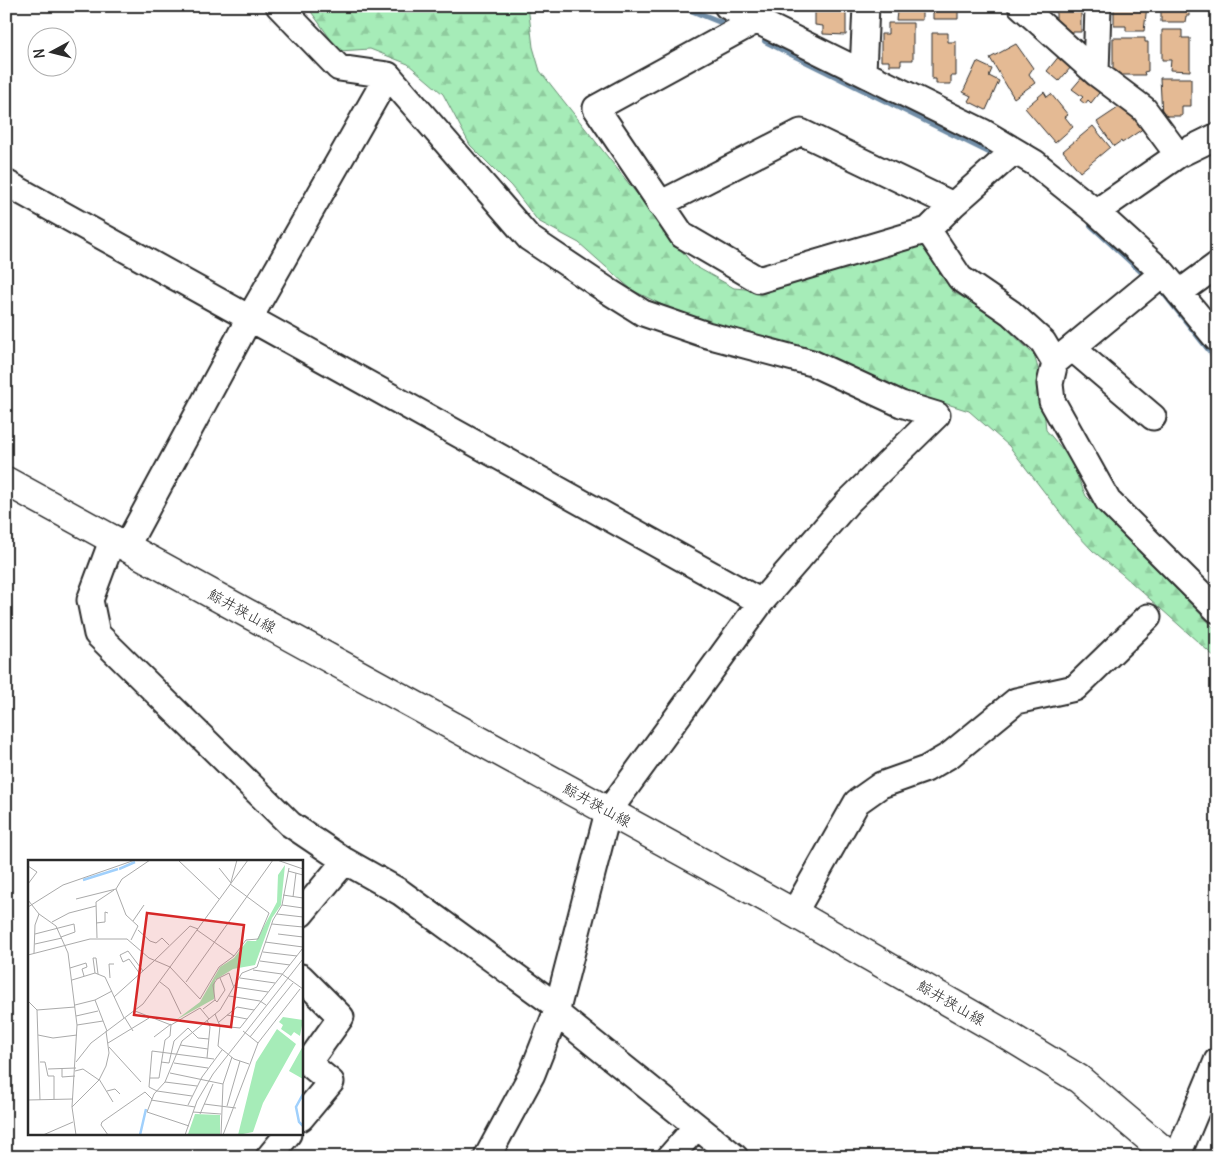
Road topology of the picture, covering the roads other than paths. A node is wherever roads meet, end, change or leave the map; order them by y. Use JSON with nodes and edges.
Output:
{"nodes":[{"id":1,"x":279,"y":6,"type":"edge"},
{"id":2,"x":727,"y":6,"type":"edge"},
{"id":3,"x":866,"y":6,"type":"edge"},
{"id":4,"x":1021,"y":6,"type":"edge"},
{"id":5,"x":1098,"y":6,"type":"edge"},
{"id":6,"x":753,"y":14,"type":"edge"},
{"id":7,"x":863,"y":71,"type":"junction"},
{"id":8,"x":1096,"y":73,"type":"junction"},
{"id":9,"x":388,"y":75,"type":"junction"},
{"id":10,"x":1217,"y":136,"type":"edge"},
{"id":11,"x":1014,"y":151,"type":"junction"},
{"id":12,"x":1178,"y":155,"type":"junction"},
{"id":13,"x":6,"y":183,"type":"edge"},
{"id":14,"x":660,"y":204,"type":"junction"},
{"id":15,"x":953,"y":205,"type":"junction"},
{"id":16,"x":1096,"y":212,"type":"junction"},
{"id":17,"x":928,"y":230,"type":"junction"},
{"id":18,"x":1217,"y":265,"type":"edge"},
{"id":19,"x":1163,"y":273,"type":"junction"},
{"id":20,"x":1179,"y":292,"type":"junction"},
{"id":21,"x":249,"y":319,"type":"junction"},
{"id":22,"x":1217,"y":339,"type":"edge"},
{"id":23,"x":1063,"y":355,"type":"junction"},
{"id":24,"x":1153,"y":417,"type":"dead end"},
{"id":25,"x":6,"y":481,"type":"edge"},
{"id":26,"x":119,"y":542,"type":"junction"},
{"id":27,"x":761,"y":602,"type":"junction"},
{"id":28,"x":1217,"y":610,"type":"edge"},
{"id":29,"x":1148,"y":617,"type":"dead end"},
{"id":30,"x":608,"y":812,"type":"junction"},
{"id":31,"x":345,"y":861,"type":"junction"},
{"id":32,"x":794,"y":912,"type":"junction"},
{"id":33,"x":302,"y":913,"type":"edge"},
{"id":34,"x":302,"y":979,"type":"edge"},
{"id":35,"x":557,"y":1010,"type":"junction"},
{"id":36,"x":1217,"y":1060,"type":"edge"},
{"id":37,"x":302,"y":1117,"type":"edge"},
{"id":38,"x":696,"y":1126,"type":"junction"},
{"id":39,"x":286,"y":1136,"type":"edge"},
{"id":40,"x":269,"y":1157,"type":"edge"},
{"id":41,"x":487,"y":1157,"type":"edge"},
{"id":42,"x":670,"y":1157,"type":"edge"},
{"id":43,"x":735,"y":1157,"type":"edge"},
{"id":44,"x":1171,"y":1157,"type":"edge"},
{"id":45,"x":1177,"y":1157,"type":"edge"}],
"edges":[{"from":1,"to":9,"type":"street"},
{"from":2,"to":6,"type":"street"},
{"from":3,"to":7,"type":"street"},
{"from":4,"to":8,"type":"street"},
{"from":5,"to":8,"type":"street"},
{"from":6,"to":7,"type":"street"},
{"from":6,"to":14,"type":"street"},
{"from":7,"to":11,"type":"street"},
{"from":8,"to":12,"type":"street"},
{"from":9,"to":21,"type":"street"},
{"from":9,"to":27,"type":"street"},
{"from":10,"to":12,"type":"street"},
{"from":11,"to":15,"type":"street"},
{"from":11,"to":16,"type":"street"},
{"from":12,"to":16,"type":"street"},
{"from":13,"to":21,"type":"street"},
{"from":14,"to":15,"type":"street"},
{"from":14,"to":17,"type":"street"},
{"from":15,"to":17,"type":"street"},
{"from":16,"to":19,"type":"street"},
{"from":17,"to":23,"type":"street"},
{"from":18,"to":20,"type":"street"},
{"from":19,"to":20,"type":"street"},
{"from":19,"to":23,"type":"street"},
{"from":20,"to":22,"type":"street"},
{"from":21,"to":26,"type":"street"},
{"from":21,"to":27,"type":"street"},
{"from":23,"to":24,"type":"street"},
{"from":23,"to":28,"type":"street"},
{"from":25,"to":26,"type":"main road","name":"鯨井狭山線"},
{"from":26,"to":30,"type":"main road","name":"鯨井狭山線"},
{"from":26,"to":31,"type":"street"},
{"from":27,"to":30,"type":"street"},
{"from":29,"to":32,"type":"street"},
{"from":30,"to":32,"type":"main road","name":"鯨井狭山線"},
{"from":30,"to":35,"type":"street"},
{"from":31,"to":33,"type":"street"},
{"from":31,"to":35,"type":"street"},
{"from":32,"to":44,"type":"main road","name":"鯨井狭山線"},
{"from":34,"to":37,"type":"street"},
{"from":35,"to":38,"type":"street"},
{"from":35,"to":41,"type":"street"},
{"from":36,"to":45,"type":"street"},
{"from":38,"to":42,"type":"street"},
{"from":38,"to":43,"type":"street"},
{"from":39,"to":40,"type":"street"}]}
